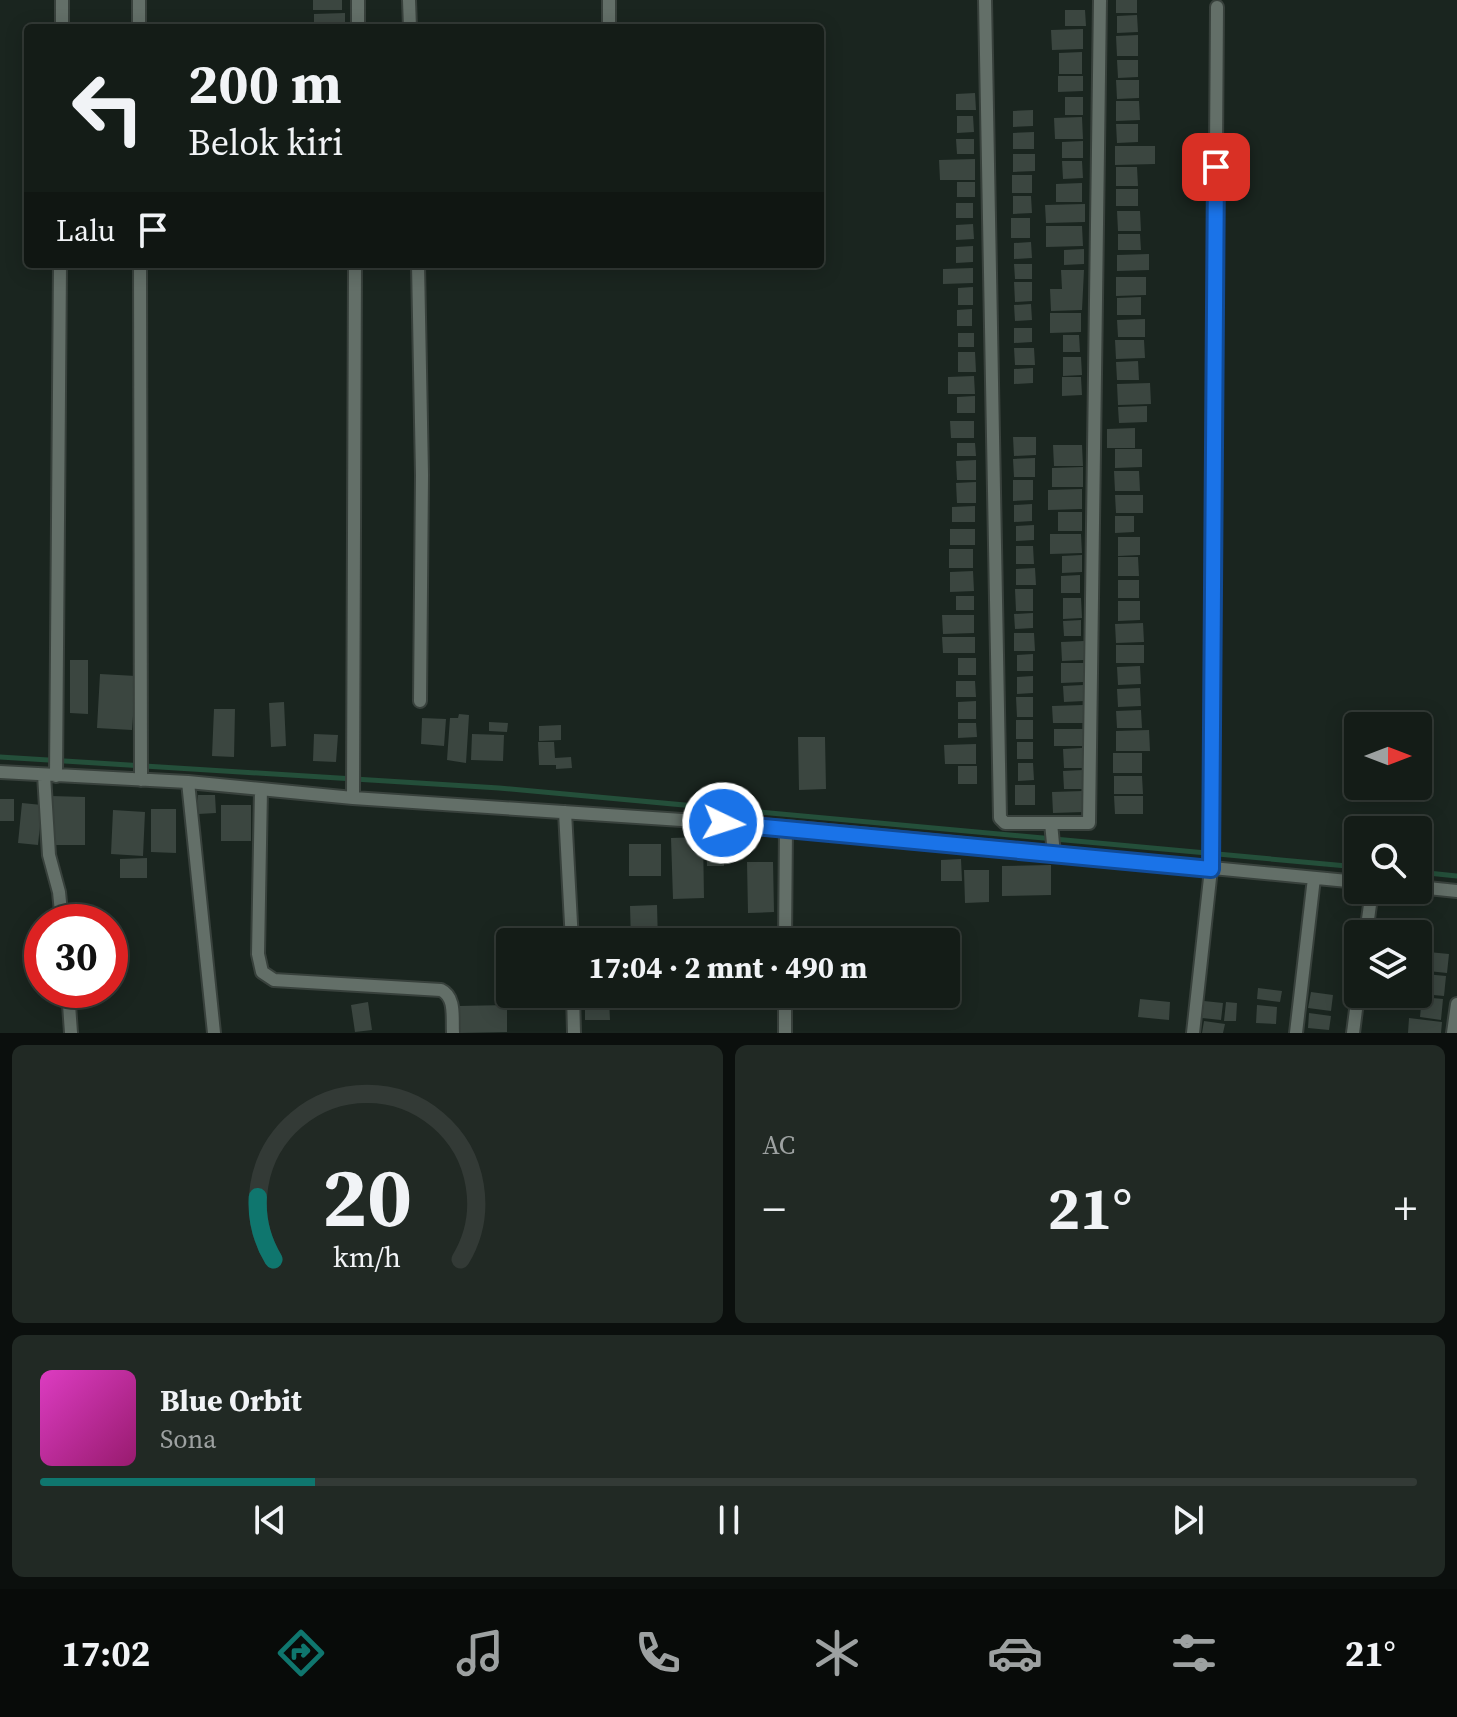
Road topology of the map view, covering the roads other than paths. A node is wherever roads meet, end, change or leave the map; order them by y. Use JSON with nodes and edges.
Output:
{"nodes":[{"id":1,"x":62,"y":0,"type":"edge"},
{"id":2,"x":139,"y":0,"type":"edge"},
{"id":3,"x":358,"y":0,"type":"edge"},
{"id":4,"x":409,"y":0,"type":"edge"},
{"id":5,"x":609,"y":0,"type":"edge"},
{"id":6,"x":985,"y":0,"type":"edge"},
{"id":7,"x":1100,"y":0,"type":"edge"},
{"id":8,"x":1217,"y":7,"type":"dead end"},
{"id":9,"x":62,"y":24,"type":"edge"},
{"id":10,"x":139,"y":24,"type":"edge"},
{"id":11,"x":358,"y":24,"type":"edge"},
{"id":12,"x":410,"y":24,"type":"edge"},
{"id":13,"x":609,"y":24,"type":"edge"},
{"id":14,"x":60,"y":268,"type":"edge"},
{"id":15,"x":140,"y":268,"type":"edge"},
{"id":16,"x":355,"y":268,"type":"edge"},
{"id":17,"x":418,"y":268,"type":"edge"},
{"id":18,"x":420,"y":701,"type":"dead end"},
{"id":19,"x":0,"y":772,"type":"edge"},
{"id":20,"x":52,"y":774,"type":"junction"},
{"id":21,"x":141,"y":780,"type":"junction"},
{"id":22,"x":188,"y":782,"type":"junction"},
{"id":23,"x":261,"y":789,"type":"junction"},
{"id":24,"x":353,"y":795,"type":"junction"},
{"id":25,"x":565,"y":812,"type":"junction"},
{"id":26,"x":786,"y":827,"type":"junction"},
{"id":27,"x":1051,"y":827,"type":"junction"},
{"id":28,"x":1054,"y":850,"type":"junction"},
{"id":29,"x":1211,"y":869,"type":"junction"},
{"id":30,"x":1314,"y":878,"type":"junction"},
{"id":31,"x":1344,"y":881,"type":"edge"},
{"id":32,"x":1432,"y":888,"type":"edge"},
{"id":33,"x":1457,"y":891,"type":"edge"},
{"id":34,"x":60,"y":904,"type":"edge"},
{"id":35,"x":571,"y":928,"type":"edge"},
{"id":36,"x":785,"y":928,"type":"edge"},
{"id":37,"x":1457,"y":1004,"type":"edge"},
{"id":38,"x":69,"y":1008,"type":"edge"},
{"id":39,"x":573,"y":1008,"type":"edge"},
{"id":40,"x":785,"y":1008,"type":"edge"},
{"id":41,"x":1356,"y":1008,"type":"edge"},
{"id":42,"x":71,"y":1033,"type":"edge"},
{"id":43,"x":214,"y":1033,"type":"edge"},
{"id":44,"x":453,"y":1033,"type":"edge"},
{"id":45,"x":574,"y":1033,"type":"edge"},
{"id":46,"x":785,"y":1033,"type":"edge"},
{"id":47,"x":1193,"y":1033,"type":"edge"},
{"id":48,"x":1296,"y":1033,"type":"edge"},
{"id":49,"x":1353,"y":1033,"type":"edge"},
{"id":50,"x":1453,"y":1033,"type":"edge"}],
"edges":[{"from":1,"to":9,"type":"street"},
{"from":2,"to":10,"type":"street"},
{"from":3,"to":11,"type":"street"},
{"from":4,"to":12,"type":"street"},
{"from":5,"to":13,"type":"street"},
{"from":6,"to":27,"type":"street"},
{"from":7,"to":27,"type":"street"},
{"from":8,"to":29,"type":"street"},
{"from":14,"to":20,"type":"street"},
{"from":15,"to":21,"type":"street"},
{"from":16,"to":24,"type":"street"},
{"from":17,"to":18,"type":"street"},
{"from":19,"to":20,"type":"street"},
{"from":20,"to":21,"type":"street"},
{"from":20,"to":34,"type":"street"},
{"from":21,"to":22,"type":"street"},
{"from":22,"to":23,"type":"street"},
{"from":22,"to":43,"type":"street"},
{"from":23,"to":24,"type":"street"},
{"from":23,"to":44,"type":"street"},
{"from":24,"to":25,"type":"street"},
{"from":25,"to":26,"type":"street"},
{"from":25,"to":35,"type":"street"},
{"from":26,"to":28,"type":"street"},
{"from":26,"to":36,"type":"street"},
{"from":27,"to":28,"type":"street"},
{"from":28,"to":29,"type":"street"},
{"from":29,"to":30,"type":"street"},
{"from":29,"to":47,"type":"street"},
{"from":30,"to":31,"type":"street"},
{"from":30,"to":48,"type":"street"},
{"from":32,"to":33,"type":"street"},
{"from":37,"to":50,"type":"street"},
{"from":38,"to":42,"type":"street"},
{"from":39,"to":45,"type":"street"},
{"from":40,"to":46,"type":"street"},
{"from":41,"to":49,"type":"street"}]}
